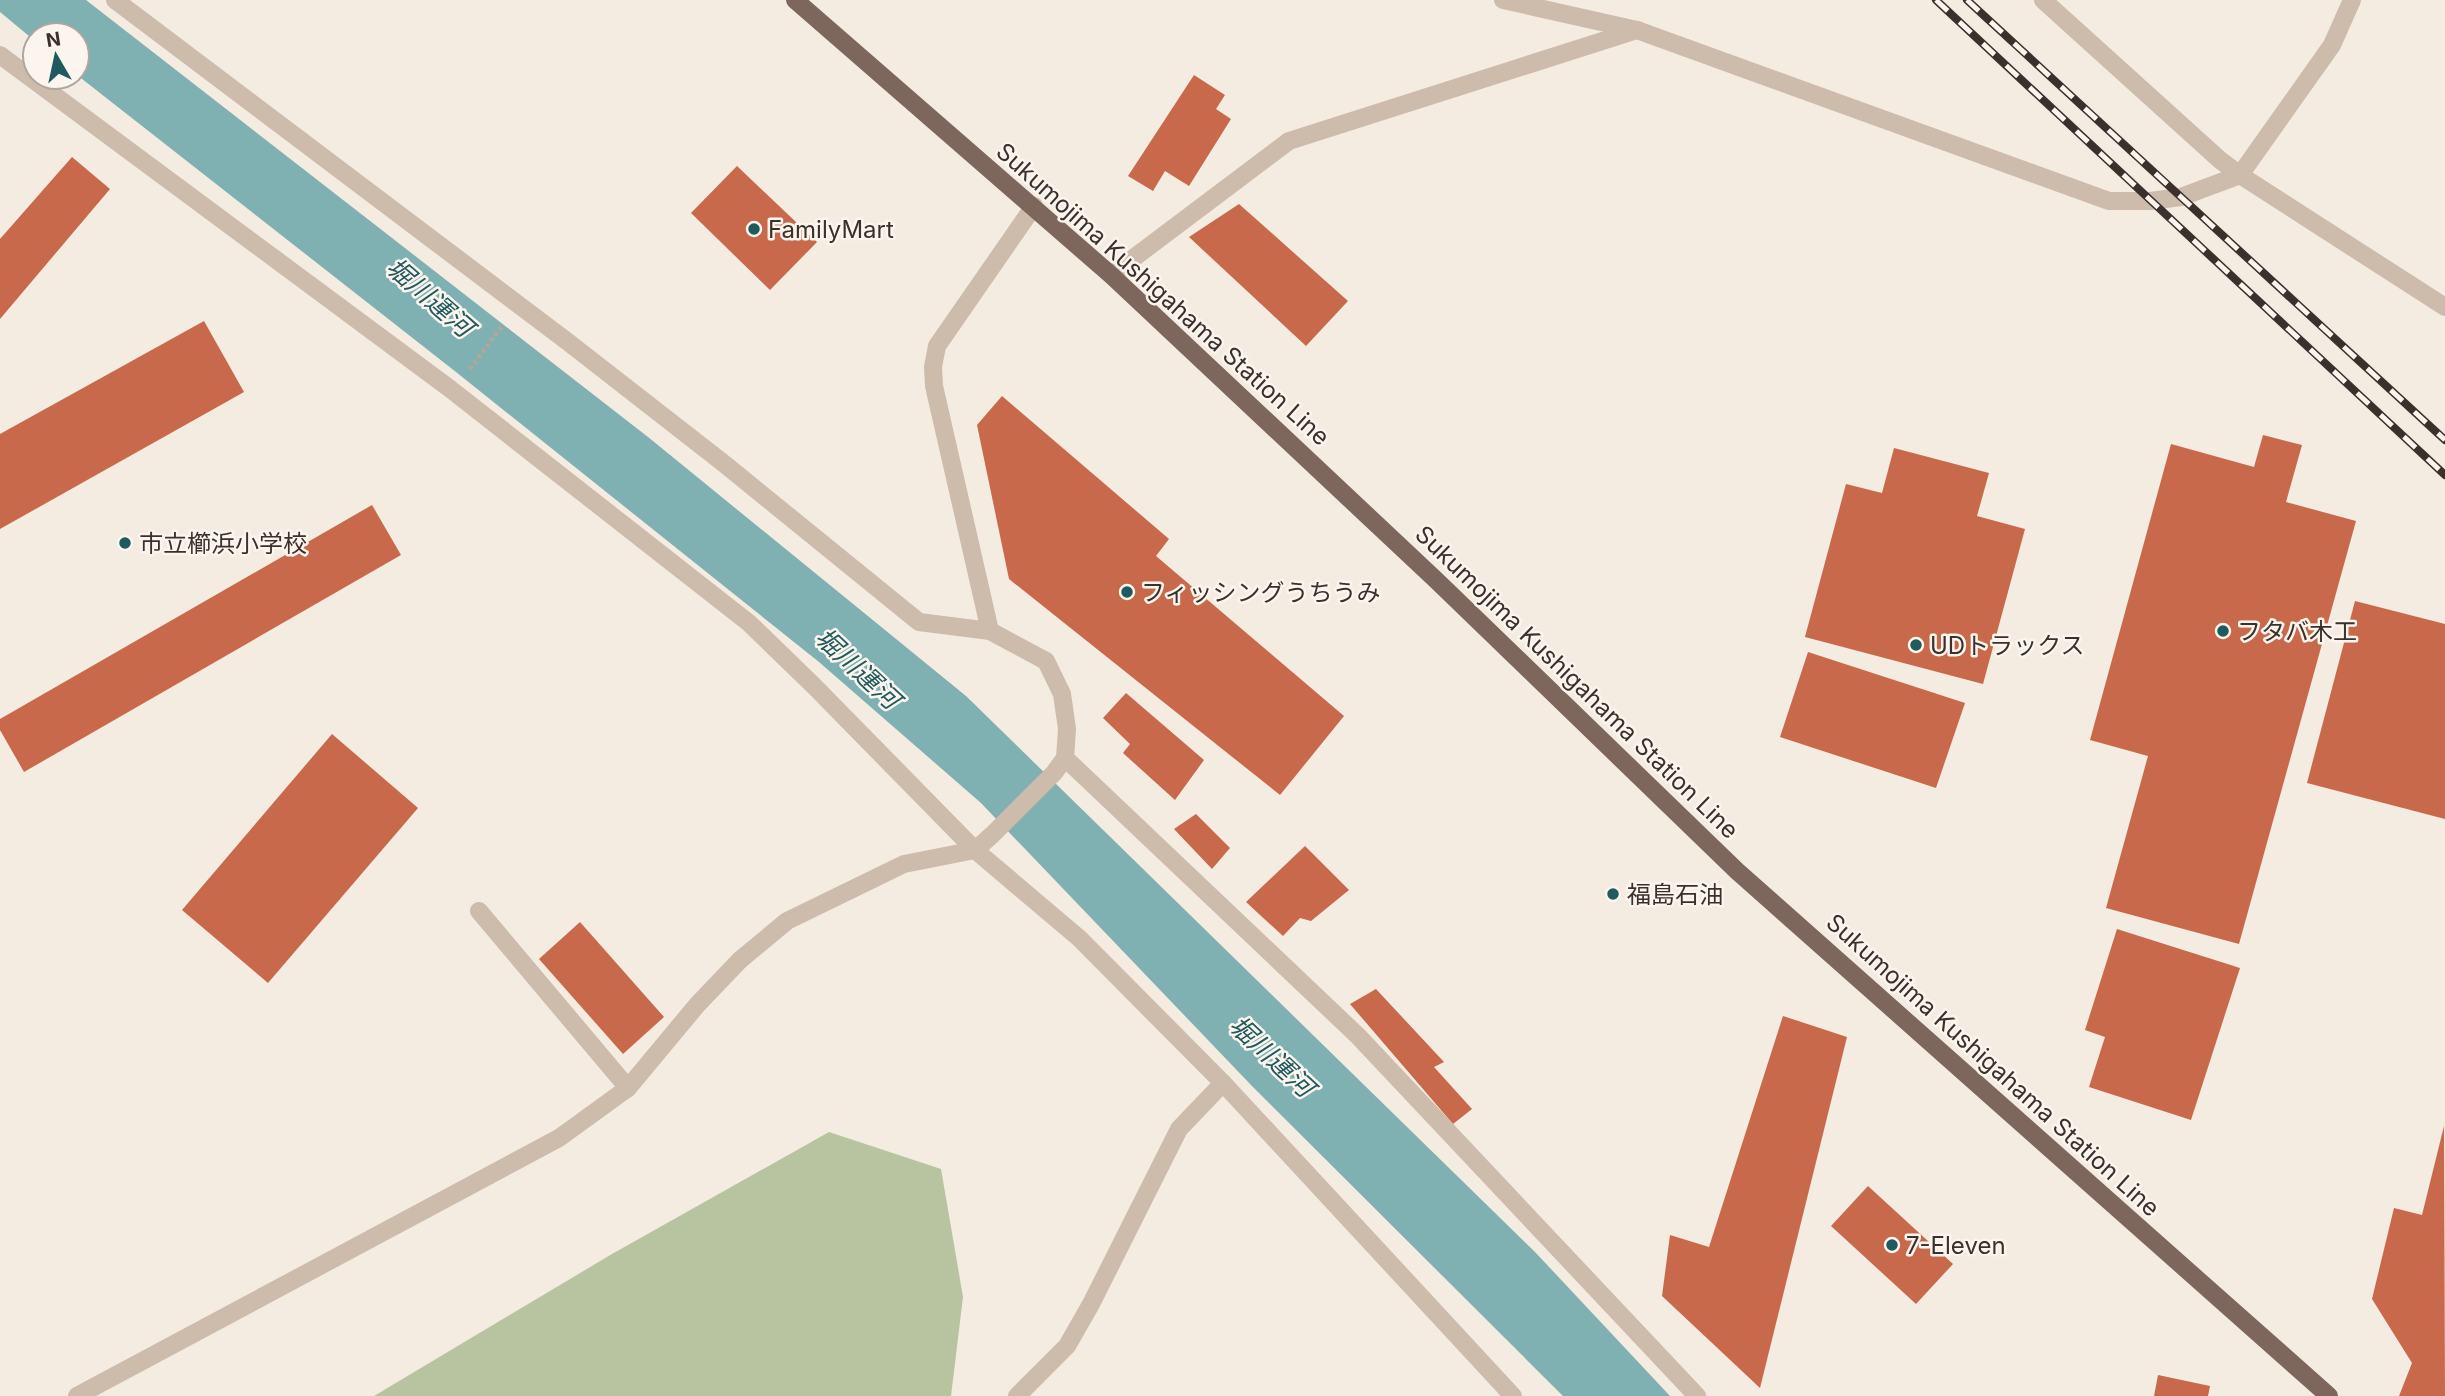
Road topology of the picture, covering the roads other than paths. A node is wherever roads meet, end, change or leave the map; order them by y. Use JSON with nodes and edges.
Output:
{"nodes":[{"id":1,"x":115,"y":0,"type":"edge"},
{"id":2,"x":795,"y":0,"type":"edge"},
{"id":3,"x":1503,"y":0,"type":"edge"},
{"id":4,"x":2043,"y":0,"type":"edge"},
{"id":5,"x":2352,"y":0,"type":"edge"},
{"id":6,"x":1637,"y":30,"type":"junction"},
{"id":7,"x":0,"y":55,"type":"edge"},
{"id":8,"x":2240,"y":175,"type":"junction"},
{"id":9,"x":1034,"y":206,"type":"junction"},
{"id":10,"x":1111,"y":275,"type":"junction"},
{"id":11,"x":2445,"y":307,"type":"edge"},
{"id":12,"x":990,"y":631,"type":"junction"},
{"id":13,"x":1065,"y":758,"type":"junction"},
{"id":14,"x":975,"y":849,"type":"junction"},
{"id":15,"x":479,"y":911,"type":"dead end"},
{"id":16,"x":1223,"y":1083,"type":"junction"},
{"id":17,"x":628,"y":1088,"type":"junction"},
{"id":18,"x":77,"y":1396,"type":"edge"},
{"id":19,"x":1017,"y":1396,"type":"edge"},
{"id":20,"x":1513,"y":1396,"type":"edge"},
{"id":21,"x":1697,"y":1396,"type":"edge"},
{"id":22,"x":2329,"y":1396,"type":"edge"}],
"edges":[{"from":1,"to":12,"type":"street"},
{"from":2,"to":9,"type":"main road","name":"Sukumojima Kushigahama Station Line"},
{"from":3,"to":6,"type":"street"},
{"from":4,"to":8,"type":"street"},
{"from":5,"to":8,"type":"street"},
{"from":6,"to":8,"type":"street"},
{"from":6,"to":10,"type":"street"},
{"from":7,"to":14,"type":"street"},
{"from":8,"to":11,"type":"street"},
{"from":9,"to":10,"type":"main road","name":"Sukumojima Kushigahama Station Line"},
{"from":9,"to":12,"type":"street"},
{"from":10,"to":22,"type":"main road","name":"Sukumojima Kushigahama Station Line"},
{"from":12,"to":13,"type":"street"},
{"from":13,"to":14,"type":"street"},
{"from":13,"to":21,"type":"street"},
{"from":14,"to":16,"type":"street"},
{"from":14,"to":17,"type":"street"},
{"from":15,"to":17,"type":"street"},
{"from":16,"to":19,"type":"street"},
{"from":16,"to":20,"type":"street"},
{"from":17,"to":18,"type":"street"}]}
